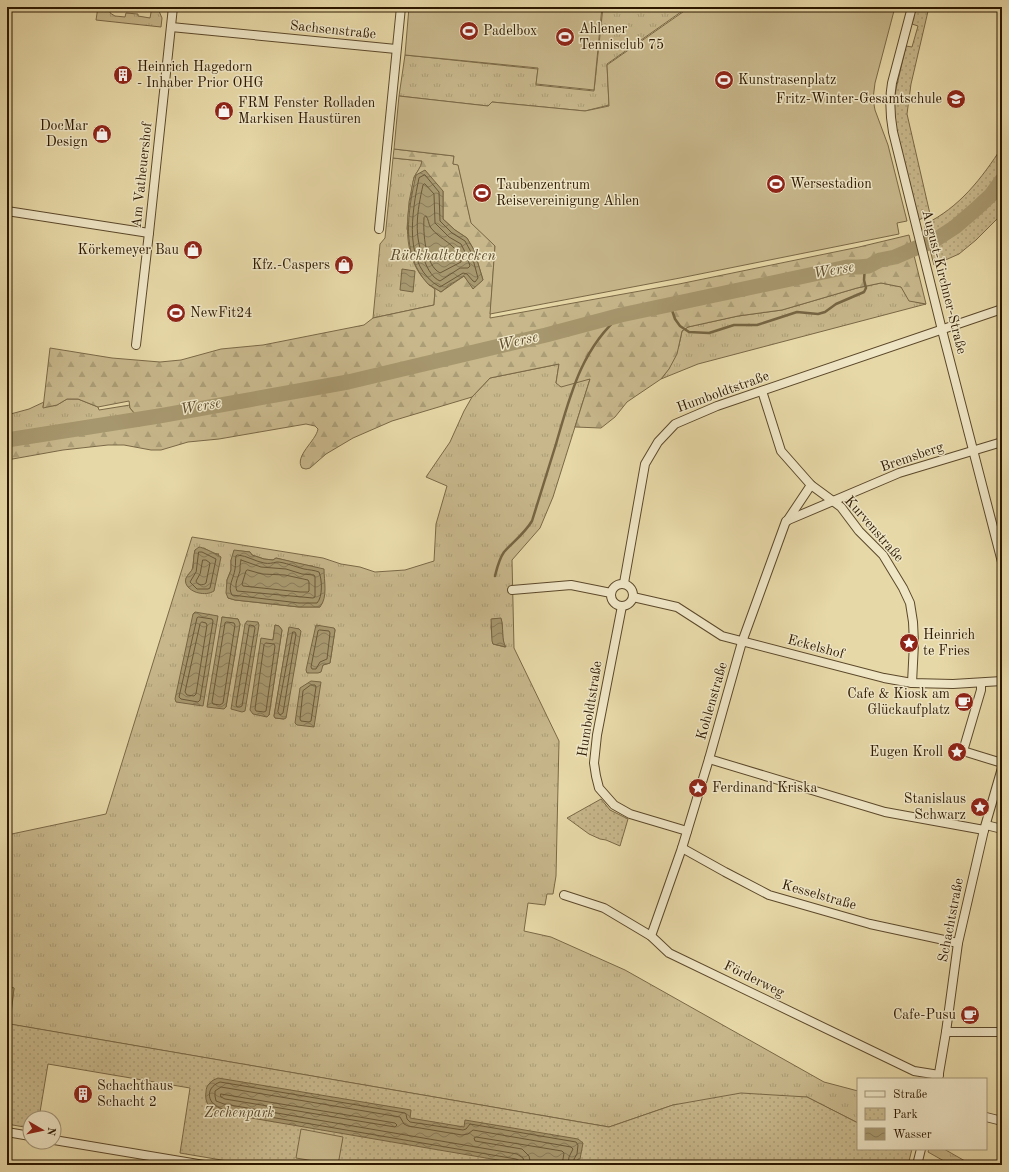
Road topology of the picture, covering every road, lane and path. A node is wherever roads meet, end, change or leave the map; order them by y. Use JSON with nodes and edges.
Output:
{"nodes":[{"id":1,"x":173,"y":7,"type":"edge"},
{"id":2,"x":401,"y":7,"type":"edge"},
{"id":3,"x":912,"y":7,"type":"edge"},
{"id":4,"x":171,"y":27,"type":"junction"},
{"id":5,"x":396,"y":49,"type":"junction"},
{"id":6,"x":7,"y":211,"type":"edge"},
{"id":7,"x":379,"y":229,"type":"dead end"},
{"id":8,"x":149,"y":233,"type":"junction"},
{"id":9,"x":1002,"y":309,"type":"edge"},
{"id":10,"x":942,"y":330,"type":"junction"},
{"id":11,"x":136,"y":345,"type":"dead end"},
{"id":12,"x":762,"y":391,"type":"junction"},
{"id":13,"x":1002,"y":442,"type":"edge"},
{"id":14,"x":973,"y":450,"type":"junction"},
{"id":15,"x":811,"y":485,"type":"junction"},
{"id":16,"x":833,"y":502,"type":"junction"},
{"id":17,"x":786,"y":521,"type":"junction"},
{"id":18,"x":1002,"y":562,"type":"edge"},
{"id":19,"x":624,"y":584,"type":"junction"},
{"id":20,"x":512,"y":590,"type":"dead end"},
{"id":21,"x":611,"y":593,"type":"junction"},
{"id":22,"x":633,"y":597,"type":"junction"},
{"id":23,"x":622,"y":606,"type":"junction"},
{"id":24,"x":742,"y":642,"type":"junction"},
{"id":25,"x":981,"y":682,"type":"junction"},
{"id":26,"x":1002,"y":682,"type":"edge"},
{"id":27,"x":912,"y":683,"type":"junction"},
{"id":28,"x":709,"y":759,"type":"junction"},
{"id":29,"x":1002,"y":763,"type":"edge"},
{"id":30,"x":1002,"y":768,"type":"edge"},
{"id":31,"x":985,"y":828,"type":"junction"},
{"id":32,"x":1002,"y":829,"type":"edge"},
{"id":33,"x":687,"y":831,"type":"junction"},
{"id":34,"x":682,"y":848,"type":"junction"},
{"id":35,"x":564,"y":895,"type":"dead end"},
{"id":36,"x":651,"y":936,"type":"junction"},
{"id":37,"x":958,"y":943,"type":"junction"},
{"id":38,"x":946,"y":1032,"type":"junction"},
{"id":39,"x":1002,"y":1032,"type":"edge"},
{"id":40,"x":938,"y":1077,"type":"edge"},
{"id":41,"x":987,"y":1117,"type":"edge"},
{"id":42,"x":1002,"y":1121,"type":"edge"},
{"id":43,"x":7,"y":1132,"type":"edge"},
{"id":44,"x":22,"y":1135,"type":"edge"},
{"id":45,"x":62,"y":1141,"type":"edge"},
{"id":46,"x":921,"y":1150,"type":"edge"},
{"id":47,"x":204,"y":1165,"type":"edge"},
{"id":48,"x":917,"y":1165,"type":"edge"}],
"edges":[{"from":1,"to":4,"type":"street","name":"Am Vatheuershof"},
{"from":2,"to":5,"type":"street"},
{"from":3,"to":10,"type":"street","name":"August-Kirchner-Straße"},
{"from":4,"to":5,"type":"street","name":"Sachsenstraße"},
{"from":4,"to":8,"type":"street","name":"Am Vatheuershof"},
{"from":5,"to":7,"type":"street"},
{"from":6,"to":8,"type":"street"},
{"from":8,"to":11,"type":"street","name":"Am Vatheuershof"},
{"from":9,"to":10,"type":"street","name":"Humboldtstraße"},
{"from":10,"to":12,"type":"street","name":"Humboldtstraße"},
{"from":10,"to":14,"type":"street","name":"August-Kirchner-Straße"},
{"from":12,"to":15,"type":"street","name":"Kurvenstraße"},
{"from":12,"to":19,"type":"street","name":"Humboldtstraße"},
{"from":13,"to":14,"type":"street","name":"Bremsberg"},
{"from":14,"to":16,"type":"street","name":"Bremsberg"},
{"from":14,"to":18,"type":"street","name":"August-Kirchner-Straße"},
{"from":15,"to":16,"type":"street","name":"Kurvenstraße"},
{"from":15,"to":17,"type":"street","name":"Kohlenstraße"},
{"from":16,"to":17,"type":"street"},
{"from":16,"to":27,"type":"street","name":"Kurvenstraße"},
{"from":17,"to":24,"type":"street","name":"Kohlenstraße"},
{"from":19,"to":21,"type":"street"},
{"from":19,"to":22,"type":"street"},
{"from":20,"to":21,"type":"street"},
{"from":21,"to":23,"type":"street"},
{"from":22,"to":23,"type":"street"},
{"from":22,"to":24,"type":"street","name":"Eckelshof"},
{"from":23,"to":33,"type":"street","name":"Humboldtstraße"},
{"from":24,"to":27,"type":"street","name":"Eckelshof"},
{"from":24,"to":28,"type":"street","name":"Kohlenstraße"},
{"from":25,"to":26,"type":"street","name":"Eckelshof"},
{"from":25,"to":27,"type":"street","name":"Eckelshof"},
{"from":25,"to":29,"type":"street"},
{"from":28,"to":31,"type":"street"},
{"from":28,"to":33,"type":"street","name":"Kohlenstraße"},
{"from":30,"to":31,"type":"street","name":"Schachtstraße"},
{"from":31,"to":32,"type":"street"},
{"from":31,"to":37,"type":"street","name":"Schachtstraße"},
{"from":33,"to":34,"type":"street","name":"Kohlenstraße"},
{"from":34,"to":36,"type":"street","name":"Kohlenstraße"},
{"from":34,"to":37,"type":"street","name":"Kesselstraße"},
{"from":35,"to":36,"type":"street","name":"Förderweg"},
{"from":36,"to":40,"type":"street","name":"Förderweg"},
{"from":37,"to":38,"type":"street","name":"Schachtstraße"},
{"from":38,"to":39,"type":"street"},
{"from":38,"to":40,"type":"street","name":"Schachtstraße"},
{"from":41,"to":42,"type":"street"},
{"from":43,"to":44,"type":"street"},
{"from":45,"to":47,"type":"street"},
{"from":46,"to":48,"type":"street"}]}
